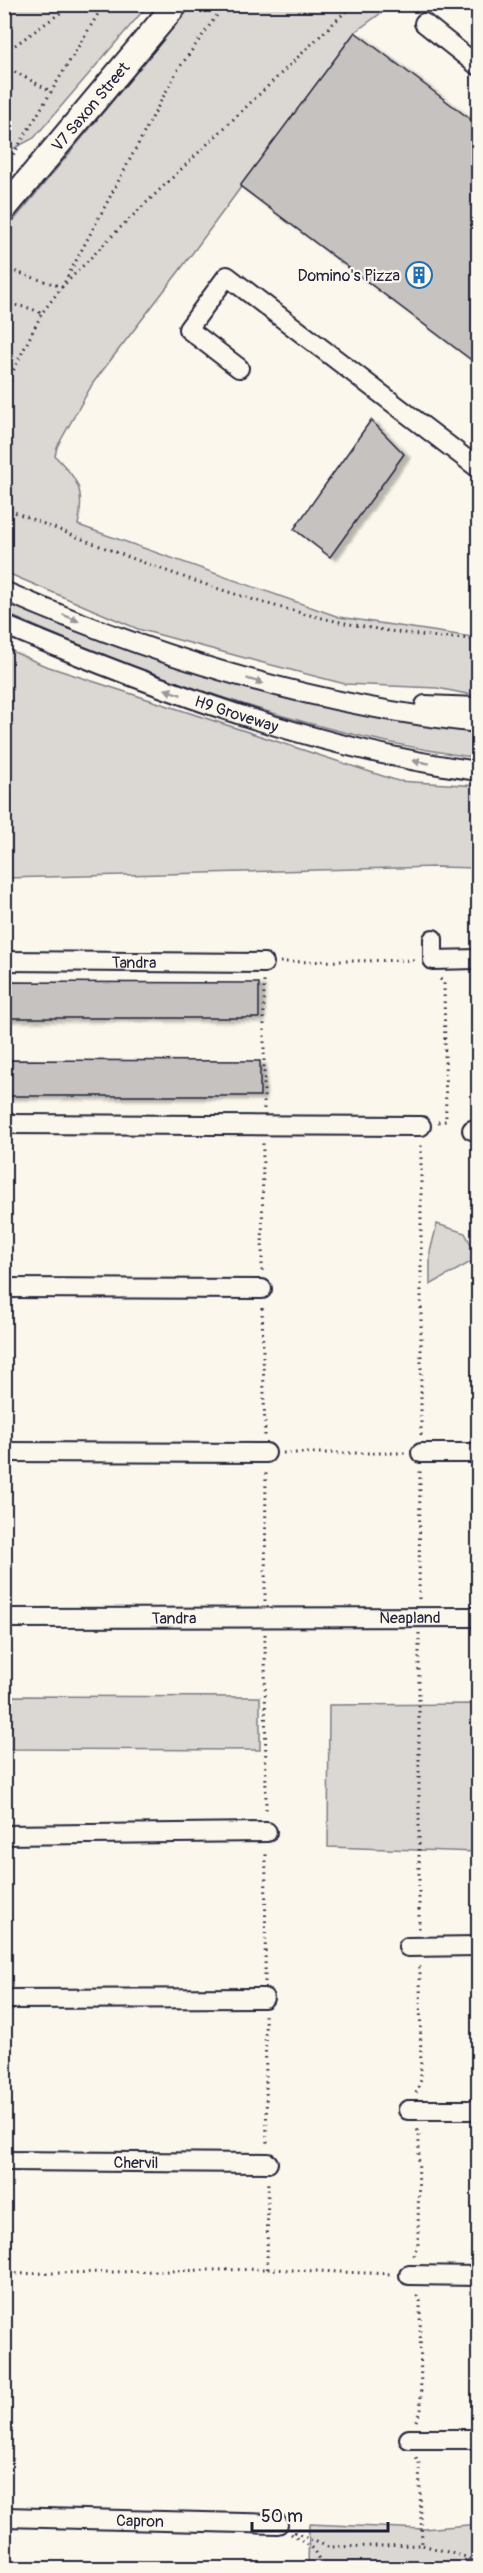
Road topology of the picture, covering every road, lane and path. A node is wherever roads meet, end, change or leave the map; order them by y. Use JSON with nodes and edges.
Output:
{"nodes":[{"id":1,"x":73,"y":4,"type":"edge"},
{"id":2,"x":104,"y":4,"type":"edge"},
{"id":3,"x":176,"y":4,"type":"edge"},
{"id":4,"x":225,"y":4,"type":"edge"},
{"id":5,"x":358,"y":4,"type":"edge"},
{"id":6,"x":424,"y":23,"type":"dead end"},
{"id":7,"x":4,"y":49,"type":"edge"},
{"id":8,"x":4,"y":66,"type":"edge"},
{"id":9,"x":478,"y":66,"type":"edge"},
{"id":10,"x":52,"y":92,"type":"junction"},
{"id":11,"x":4,"y":170,"type":"edge"},
{"id":12,"x":4,"y":209,"type":"edge"},
{"id":13,"x":4,"y":268,"type":"edge"},
{"id":14,"x":62,"y":287,"type":"junction"},
{"id":15,"x":4,"y":303,"type":"edge"},
{"id":16,"x":42,"y":313,"type":"junction"},
{"id":17,"x":239,"y":368,"type":"dead end"},
{"id":18,"x":4,"y":435,"type":"edge"},
{"id":19,"x":478,"y":468,"type":"edge"},
{"id":20,"x":4,"y":508,"type":"edge"},
{"id":21,"x":10,"y":593,"type":"edge"},
{"id":22,"x":4,"y":625,"type":"edge"},
{"id":23,"x":478,"y":639,"type":"edge"},
{"id":24,"x":337,"y":700,"type":"junction"},
{"id":25,"x":478,"y":707,"type":"edge"},
{"id":26,"x":478,"y":723,"type":"edge"},
{"id":27,"x":478,"y":771,"type":"edge"},
{"id":28,"x":433,"y":939,"type":"dead end"},
{"id":29,"x":478,"y":959,"type":"edge"},
{"id":30,"x":4,"y":961,"type":"edge"},
{"id":31,"x":264,"y":963,"type":"joint"},
{"id":32,"x":434,"y":967,"type":"junction"},
{"id":33,"x":4,"y":1124,"type":"edge"},
{"id":34,"x":421,"y":1126,"type":"junction"},
{"id":35,"x":4,"y":1288,"type":"edge"},
{"id":36,"x":262,"y":1288,"type":"dead end"},
{"id":37,"x":4,"y":1452,"type":"edge"},
{"id":38,"x":266,"y":1453,"type":"joint"},
{"id":39,"x":421,"y":1453,"type":"junction"},
{"id":40,"x":478,"y":1453,"type":"edge"},
{"id":41,"x":343,"y":1616,"type":"joint"},
{"id":42,"x":478,"y":1617,"type":"edge"},
{"id":43,"x":4,"y":1618,"type":"edge"},
{"id":44,"x":419,"y":1618,"type":"junction"},
{"id":45,"x":267,"y":1832,"type":"dead end"},
{"id":46,"x":4,"y":1835,"type":"edge"},
{"id":47,"x":478,"y":1946,"type":"edge"},
{"id":48,"x":408,"y":1947,"type":"junction"},
{"id":49,"x":264,"y":1998,"type":"dead end"},
{"id":50,"x":4,"y":1999,"type":"edge"},
{"id":51,"x":408,"y":2110,"type":"junction"},
{"id":52,"x":478,"y":2110,"type":"edge"},
{"id":53,"x":4,"y":2161,"type":"edge"},
{"id":54,"x":268,"y":2163,"type":"dead end"},
{"id":55,"x":4,"y":2274,"type":"edge"},
{"id":56,"x":409,"y":2275,"type":"junction"},
{"id":57,"x":478,"y":2276,"type":"edge"},
{"id":58,"x":409,"y":2439,"type":"junction"},
{"id":59,"x":478,"y":2439,"type":"edge"},
{"id":60,"x":4,"y":2517,"type":"edge"},
{"id":61,"x":278,"y":2524,"type":"junction"},
{"id":62,"x":422,"y":2545,"type":"junction"},
{"id":63,"x":478,"y":2564,"type":"edge"},
{"id":64,"x":324,"y":2568,"type":"edge"}],
"edges":[{"from":1,"to":7,"type":"path"},
{"from":2,"to":10,"type":"path"},
{"from":3,"to":12,"type":"main road","name":"V7 Saxon Street"},
{"from":4,"to":14,"type":"path"},
{"from":5,"to":14,"type":"path"},
{"from":6,"to":9,"type":"street"},
{"from":8,"to":10,"type":"path"},
{"from":10,"to":11,"type":"path"},
{"from":13,"to":14,"type":"path"},
{"from":14,"to":16,"type":"path"},
{"from":15,"to":16,"type":"path"},
{"from":16,"to":18,"type":"path"},
{"from":17,"to":19,"type":"street"},
{"from":20,"to":23,"type":"path"},
{"from":21,"to":24,"type":"street","one_way":true},
{"from":27,"to":22,"type":"street","name":"H9 Groveway","one_way":true},
{"from":24,"to":25,"type":"street"},
{"from":24,"to":26,"type":"street"},
{"from":28,"to":32,"type":"street"},
{"from":29,"to":32,"type":"street"},
{"from":30,"to":31,"type":"street","name":"Tandra"},
{"from":31,"to":32,"type":"path"},
{"from":32,"to":34,"type":"path"},
{"from":33,"to":34,"type":"street"},
{"from":34,"to":39,"type":"path"},
{"from":35,"to":36,"type":"street"},
{"from":37,"to":38,"type":"street"},
{"from":38,"to":39,"type":"path"},
{"from":39,"to":40,"type":"street"},
{"from":39,"to":44,"type":"path"},
{"from":41,"to":43,"type":"street","name":"Tandra"},
{"from":41,"to":44,"type":"street","name":"Neapland"},
{"from":42,"to":44,"type":"street","name":"Neapland"},
{"from":44,"to":48,"type":"path"},
{"from":45,"to":46,"type":"street"},
{"from":47,"to":48,"type":"street"},
{"from":48,"to":51,"type":"path"},
{"from":49,"to":50,"type":"street"},
{"from":51,"to":52,"type":"street"},
{"from":51,"to":56,"type":"path"},
{"from":53,"to":54,"type":"street","name":"Chervil"},
{"from":55,"to":56,"type":"path"},
{"from":56,"to":57,"type":"street"},
{"from":56,"to":58,"type":"path"},
{"from":58,"to":59,"type":"street"},
{"from":58,"to":62,"type":"path"},
{"from":60,"to":61,"type":"street","name":"Capron"},
{"from":61,"to":62,"type":"path"},
{"from":61,"to":64,"type":"path"},
{"from":62,"to":63,"type":"path"}]}
